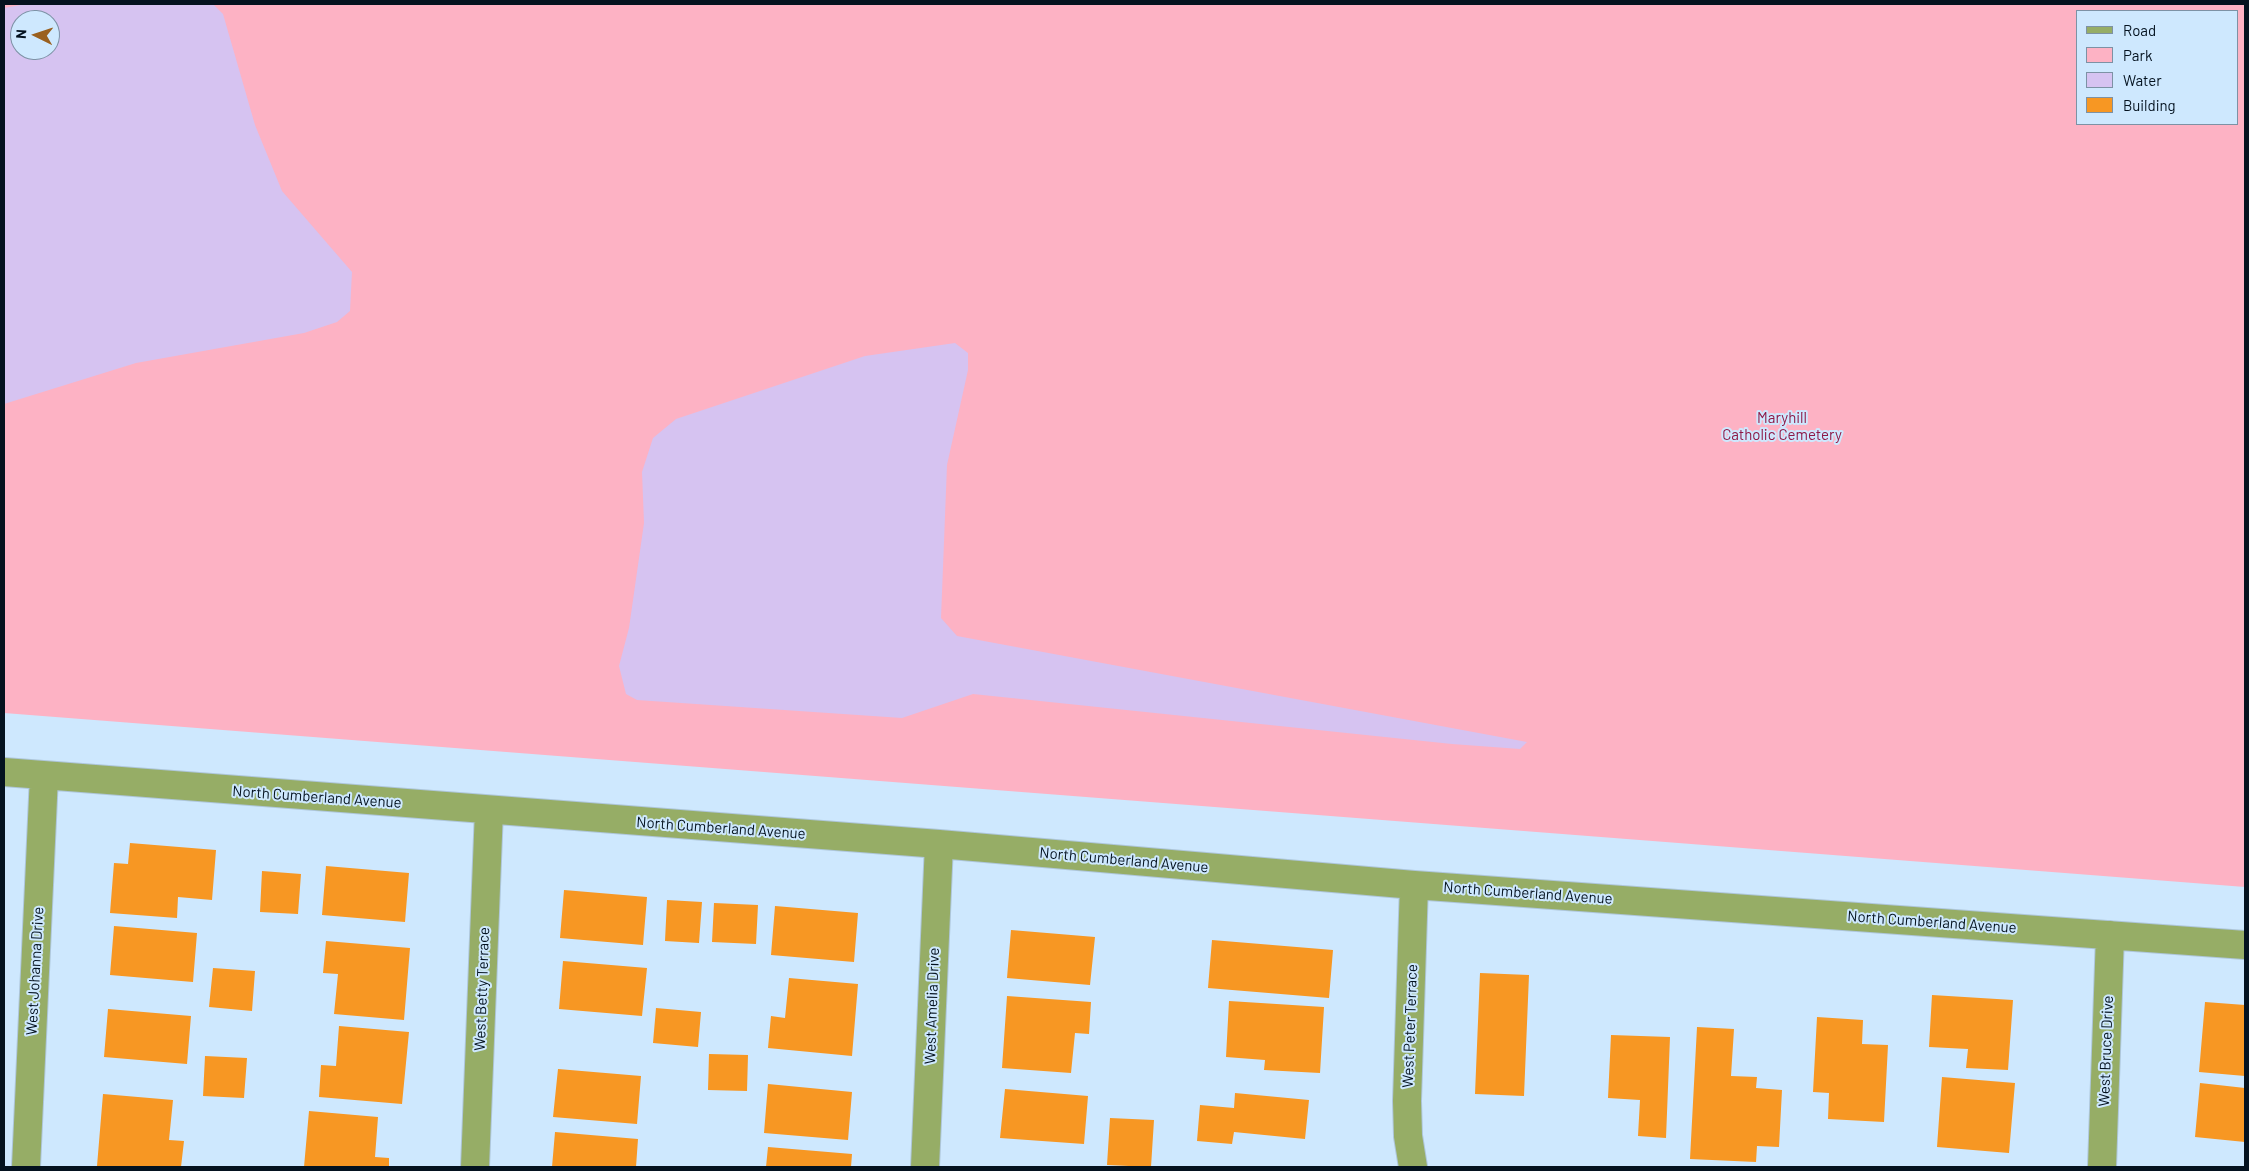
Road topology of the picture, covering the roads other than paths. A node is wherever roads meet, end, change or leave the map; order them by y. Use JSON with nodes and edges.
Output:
{"nodes":[{"id":1,"x":4,"y":772,"type":"edge"},
{"id":2,"x":44,"y":776,"type":"junction"},
{"id":3,"x":489,"y":810,"type":"junction"},
{"id":4,"x":938,"y":844,"type":"junction"},
{"id":5,"x":1414,"y":885,"type":"junction"},
{"id":6,"x":2110,"y":935,"type":"junction"},
{"id":7,"x":2245,"y":946,"type":"edge"},
{"id":8,"x":26,"y":1167,"type":"edge"},
{"id":9,"x":475,"y":1167,"type":"edge"},
{"id":10,"x":925,"y":1167,"type":"edge"},
{"id":11,"x":1413,"y":1167,"type":"edge"},
{"id":12,"x":2102,"y":1167,"type":"edge"}],
"edges":[{"from":1,"to":2,"type":"street","name":"North Cumberland Avenue"},
{"from":2,"to":3,"type":"street","name":"North Cumberland Avenue"},
{"from":2,"to":8,"type":"street","name":"West Johanna Drive"},
{"from":3,"to":4,"type":"street","name":"North Cumberland Avenue"},
{"from":3,"to":9,"type":"street","name":"West Betty Terrace"},
{"from":4,"to":5,"type":"street","name":"North Cumberland Avenue"},
{"from":4,"to":10,"type":"street","name":"West Amelia Drive"},
{"from":5,"to":6,"type":"street","name":"North Cumberland Avenue"},
{"from":5,"to":11,"type":"street","name":"West Peter Terrace"},
{"from":6,"to":7,"type":"street","name":"North Cumberland Avenue"},
{"from":6,"to":12,"type":"street","name":"West Bruce Drive"}]}
